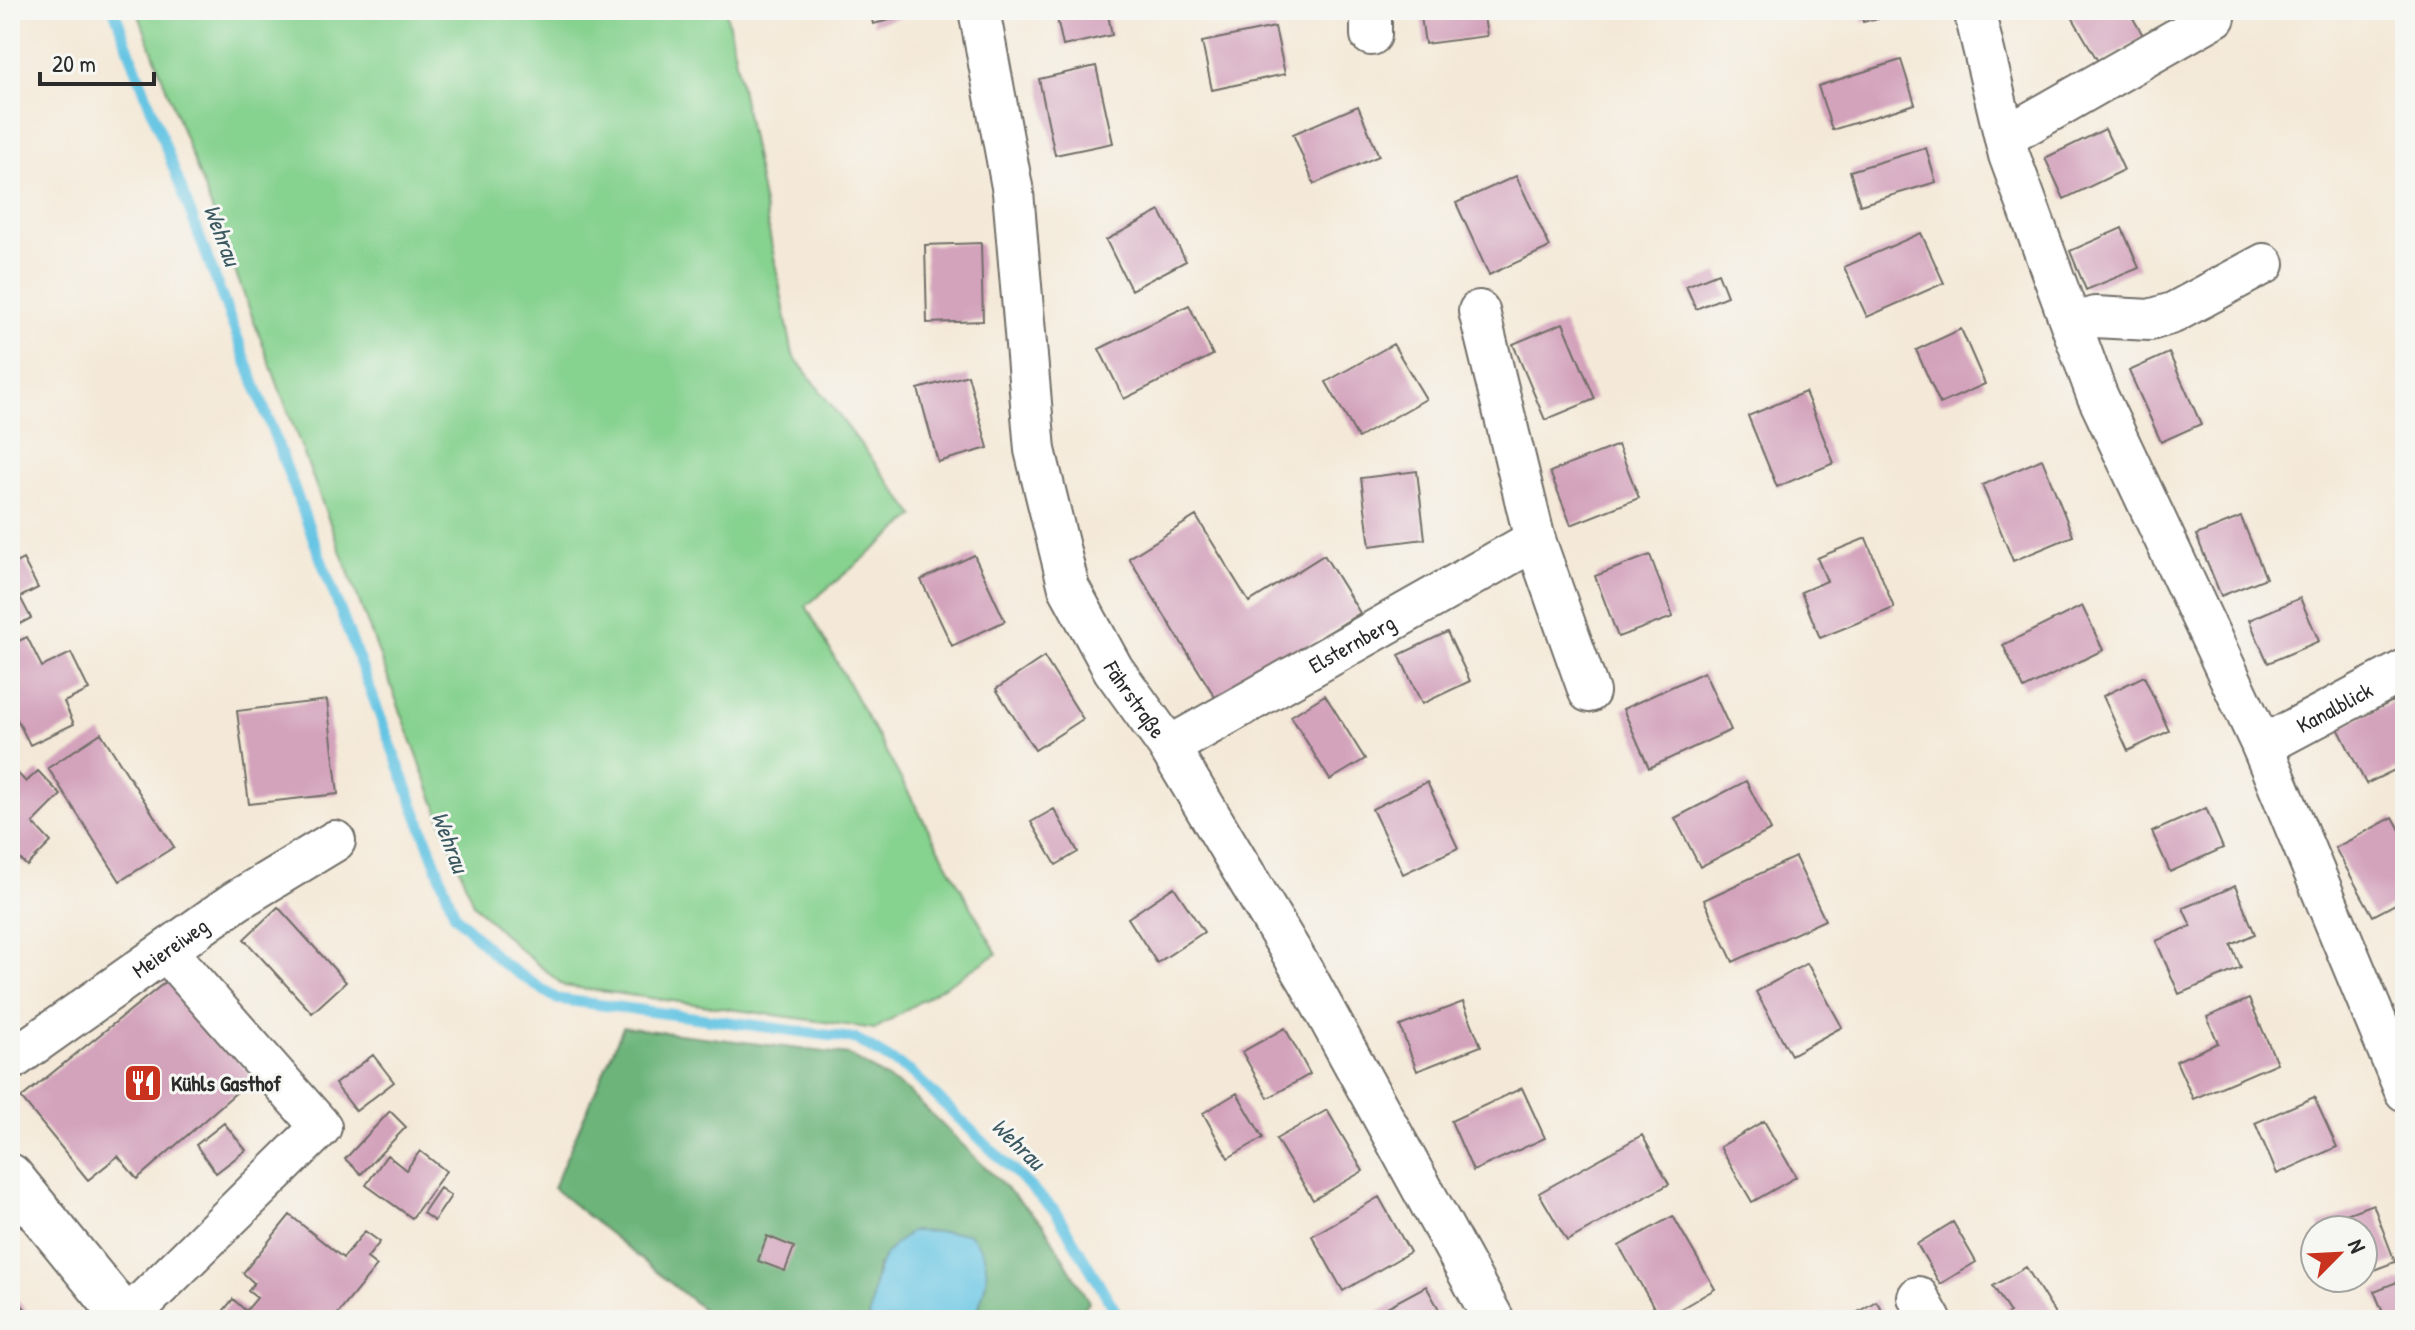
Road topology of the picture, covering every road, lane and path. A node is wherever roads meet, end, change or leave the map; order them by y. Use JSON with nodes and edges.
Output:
{"nodes":[{"id":1,"x":979,"y":10,"type":"edge"},
{"id":2,"x":1974,"y":10,"type":"edge"},
{"id":3,"x":2215,"y":17,"type":"dead end"},
{"id":4,"x":2005,"y":137,"type":"junction"},
{"id":5,"x":2264,"y":264,"type":"dead end"},
{"id":6,"x":1479,"y":311,"type":"dead end"},
{"id":7,"x":2072,"y":324,"type":"junction"},
{"id":8,"x":1535,"y":540,"type":"junction"},
{"id":9,"x":2405,"y":670,"type":"edge"},
{"id":10,"x":1589,"y":692,"type":"dead end"},
{"id":11,"x":2262,"y":746,"type":"junction"},
{"id":12,"x":1169,"y":747,"type":"junction"},
{"id":13,"x":335,"y":841,"type":"dead end"},
{"id":14,"x":166,"y":951,"type":"junction"},
{"id":15,"x":10,"y":1061,"type":"edge"},
{"id":16,"x":2405,"y":1091,"type":"edge"},
{"id":17,"x":10,"y":1176,"type":"edge"},
{"id":18,"x":126,"y":1319,"type":"edge"},
{"id":19,"x":1494,"y":1320,"type":"edge"}],
"edges":[{"from":1,"to":12,"type":"street","name":"Fährstraße"},
{"from":2,"to":4,"type":"street"},
{"from":3,"to":4,"type":"street"},
{"from":4,"to":7,"type":"street"},
{"from":5,"to":7,"type":"street"},
{"from":6,"to":8,"type":"street"},
{"from":7,"to":11,"type":"street"},
{"from":8,"to":10,"type":"street"},
{"from":8,"to":12,"type":"street","name":"Elsternberg"},
{"from":9,"to":11,"type":"street","name":"Kanalblick"},
{"from":11,"to":16,"type":"street"},
{"from":12,"to":19,"type":"street","name":"Fährstraße"},
{"from":13,"to":14,"type":"street","name":"Meiereiweg"},
{"from":14,"to":15,"type":"street","name":"Meiereiweg"},
{"from":14,"to":18,"type":"street"},
{"from":17,"to":18,"type":"main road"}]}
